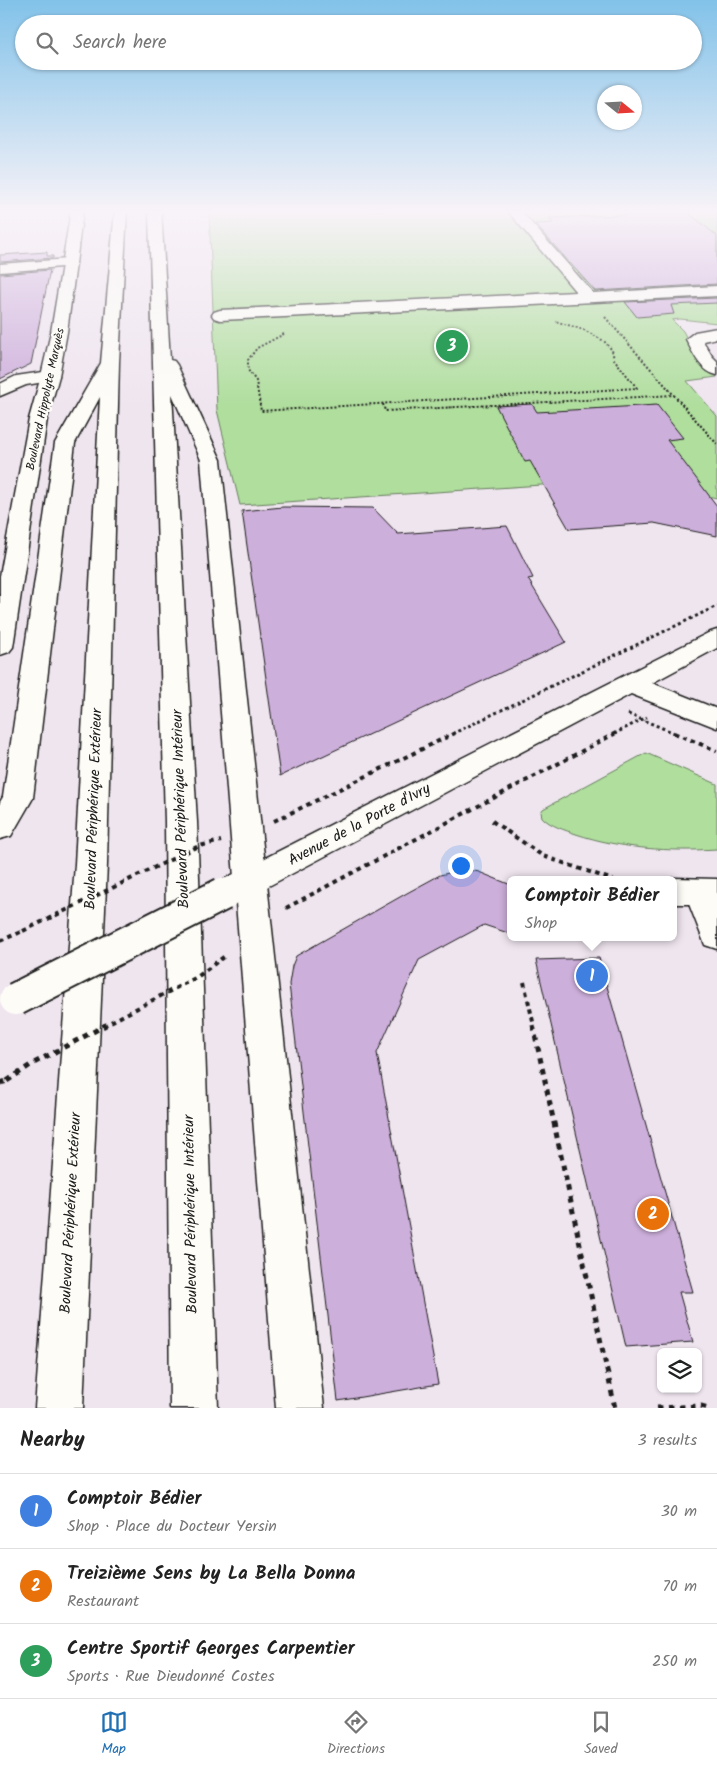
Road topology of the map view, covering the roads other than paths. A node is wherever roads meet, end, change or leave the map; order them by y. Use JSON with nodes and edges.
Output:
{"nodes":[{"id":1,"x":68,"y":276,"type":"edge"},
{"id":2,"x":116,"y":276,"type":"edge"},
{"id":3,"x":159,"y":276,"type":"edge"},
{"id":4,"x":570,"y":276,"type":"edge"},
{"id":5,"x":717,"y":291,"type":"edge"},
{"id":6,"x":588,"y":297,"type":"junction"},
{"id":7,"x":220,"y":315,"type":"dead end"},
{"id":8,"x":717,"y":334,"type":"edge"},
{"id":9,"x":163,"y":353,"type":"junction"},
{"id":10,"x":110,"y":362,"type":"junction"},
{"id":11,"x":717,"y":370,"type":"edge"},
{"id":12,"x":50,"y":376,"type":"junction"},
{"id":13,"x":0,"y":391,"type":"edge"},
{"id":14,"x":717,"y":638,"type":"edge"},
{"id":15,"x":0,"y":647,"type":"edge"},
{"id":16,"x":625,"y":697,"type":"junction"},
{"id":17,"x":717,"y":719,"type":"edge"},
{"id":18,"x":0,"y":828,"type":"edge"},
{"id":19,"x":238,"y":887,"type":"junction"},
{"id":20,"x":697,"y":892,"type":"edge"},
{"id":21,"x":717,"y":935,"type":"edge"},
{"id":22,"x":8,"y":1003,"type":"edge"},
{"id":23,"x":59,"y":1408,"type":"edge"},
{"id":24,"x":194,"y":1408,"type":"edge"},
{"id":25,"x":300,"y":1408,"type":"edge"}],
"edges":[{"from":1,"to":12,"type":"main road","name":"Boulevard Hippolyte Marquès"},
{"from":2,"to":10,"type":"main road","name":"Boulevard Périphérique Extérieur"},
{"from":3,"to":9,"type":"main road","name":"Boulevard Périphérique Intérieur"},
{"from":4,"to":6,"type":"main road"},
{"from":5,"to":6,"type":"main road"},
{"from":6,"to":7,"type":"main road"},
{"from":8,"to":11,"type":"main road"},
{"from":9,"to":19,"type":"main road"},
{"from":9,"to":24,"type":"main road","name":"Boulevard Périphérique Intérieur"},
{"from":10,"to":18,"type":"main road"},
{"from":10,"to":23,"type":"main road","name":"Boulevard Périphérique Extérieur"},
{"from":12,"to":13,"type":"main road"},
{"from":12,"to":15,"type":"main road","name":"Boulevard Hippolyte Marquès"},
{"from":14,"to":16,"type":"main road","name":"Avenue de la Porte d'Ivry"},
{"from":16,"to":17,"type":"main road"},
{"from":16,"to":19,"type":"main road","name":"Avenue de la Porte d'Ivry"},
{"from":19,"to":22,"type":"main road","name":"Avenue de la Porte d'Ivry","bridge":true},
{"from":19,"to":25,"type":"main road"},
{"from":20,"to":21,"type":"main road"}]}
